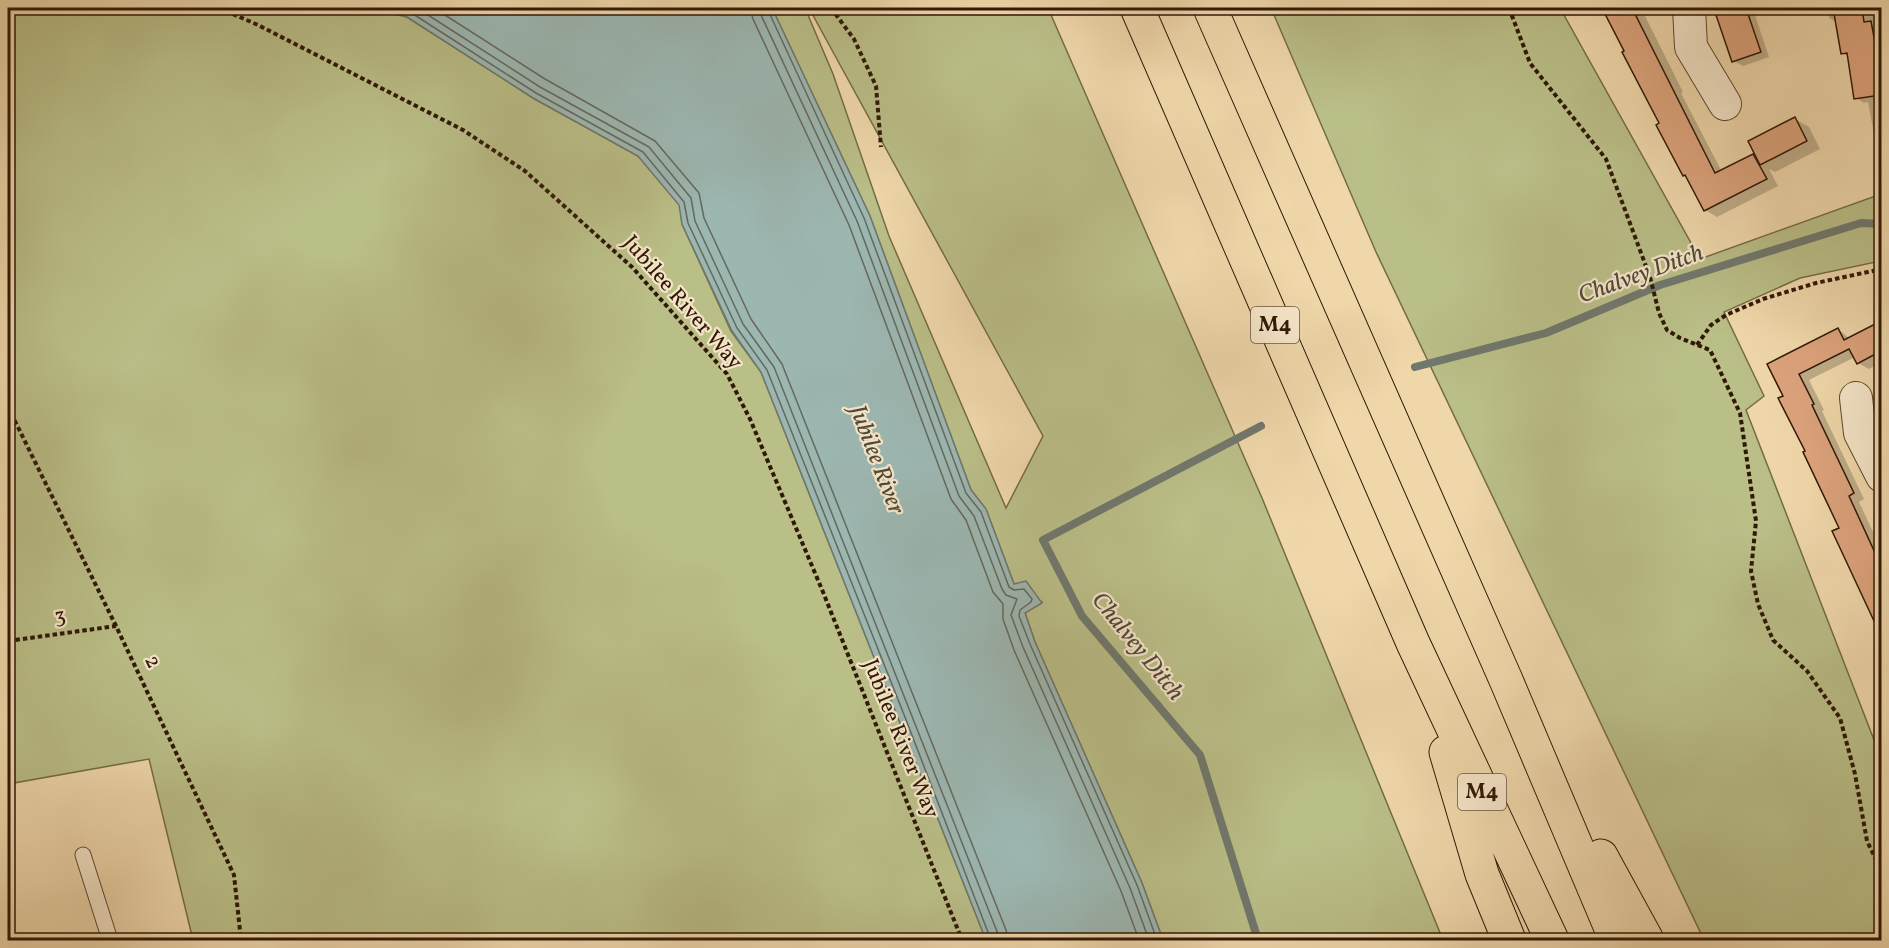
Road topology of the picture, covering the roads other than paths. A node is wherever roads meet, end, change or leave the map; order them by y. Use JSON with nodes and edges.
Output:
{"nodes":[{"id":1,"x":1137,"y":8,"type":"edge"},
{"id":2,"x":1210,"y":8,"type":"edge"},
{"id":3,"x":1689,"y":8,"type":"edge"},
{"id":4,"x":1725,"y":104,"type":"dead end"},
{"id":5,"x":1856,"y":398,"type":"dead end"},
{"id":6,"x":1881,"y":476,"type":"edge"},
{"id":7,"x":1413,"y":643,"type":"junction"},
{"id":8,"x":1506,"y":680,"type":"junction"},
{"id":9,"x":83,"y":855,"type":"dead end"},
{"id":10,"x":110,"y":940,"type":"edge"},
{"id":11,"x":1509,"y":940,"type":"edge"},
{"id":12,"x":1552,"y":940,"type":"edge"},
{"id":13,"x":1616,"y":940,"type":"edge"},
{"id":14,"x":1647,"y":940,"type":"edge"}],
"edges":[{"from":1,"to":7,"type":"highway","number":"M4"},
{"from":2,"to":8,"type":"highway"},
{"from":3,"to":4,"type":"street"},
{"from":5,"to":6,"type":"street"},
{"from":7,"to":11,"type":"highway","number":"M4"},
{"from":7,"to":12,"type":"highway","number":"M4"},
{"from":8,"to":13,"type":"highway"},
{"from":8,"to":14,"type":"highway"},
{"from":9,"to":10,"type":"lane"}]}
